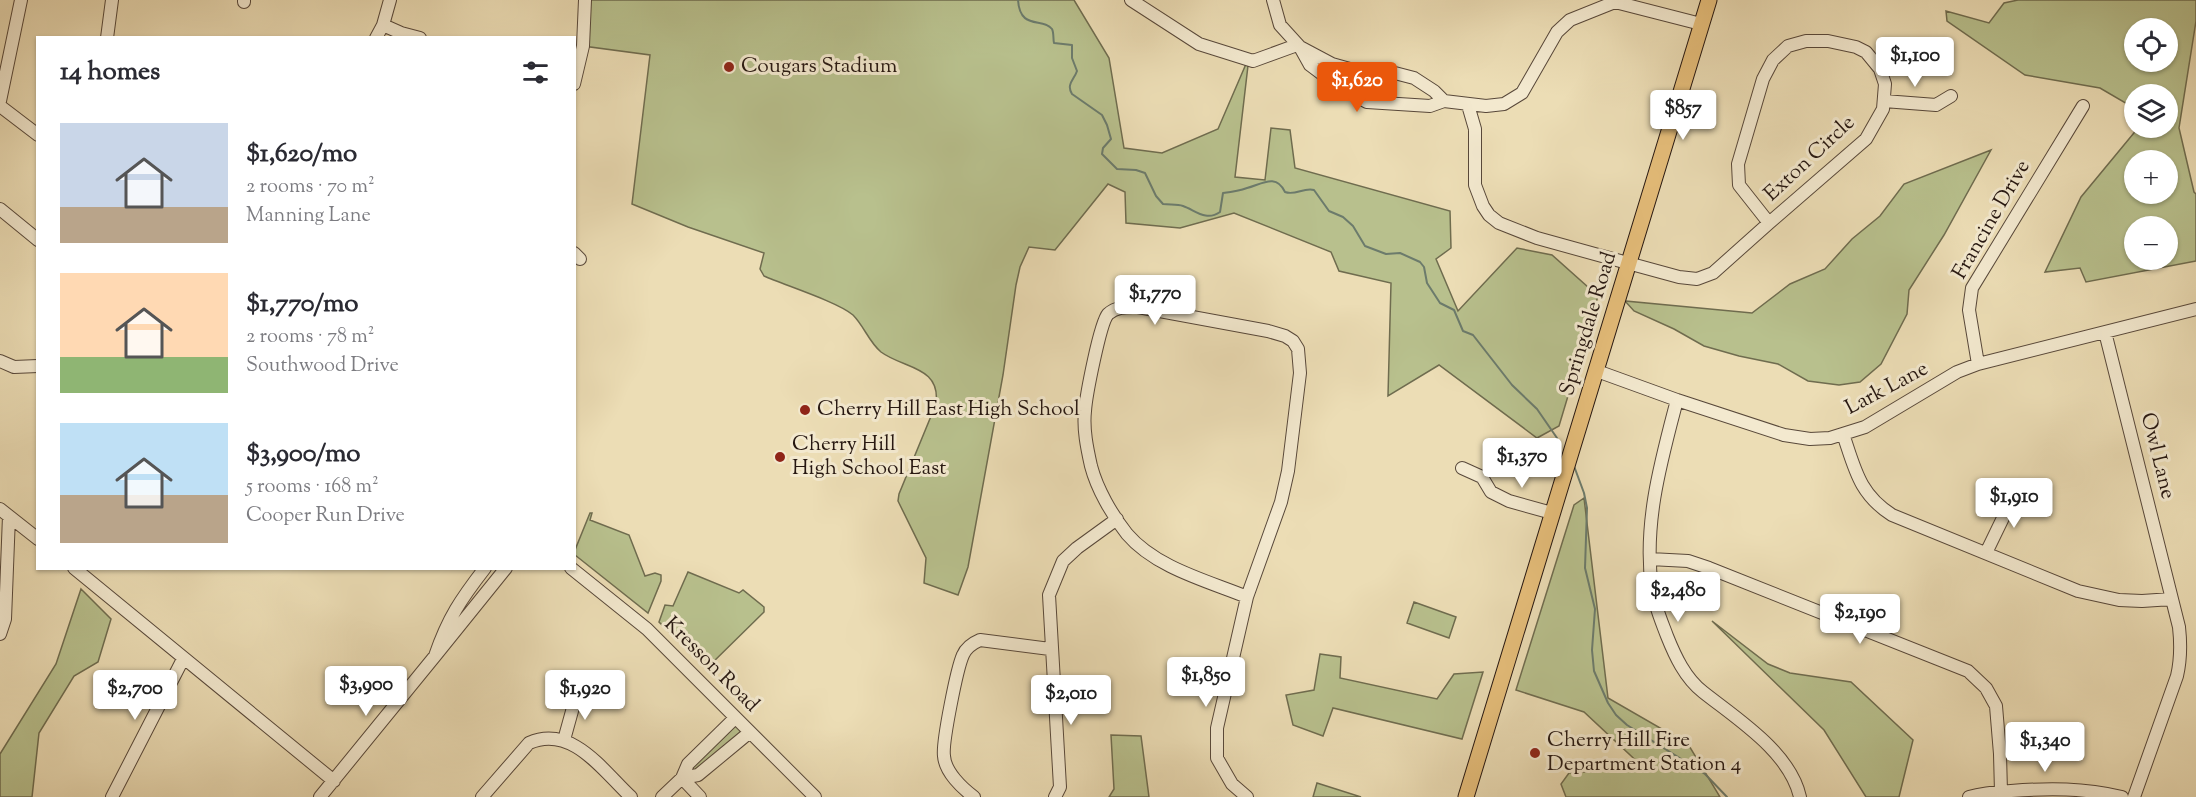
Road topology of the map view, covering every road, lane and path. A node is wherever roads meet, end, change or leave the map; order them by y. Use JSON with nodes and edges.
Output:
{"nodes":[{"id":1,"x":21,"y":0,"type":"edge"},
{"id":2,"x":112,"y":0,"type":"edge"},
{"id":3,"x":390,"y":0,"type":"edge"},
{"id":4,"x":585,"y":0,"type":"edge"},
{"id":5,"x":1131,"y":0,"type":"edge"},
{"id":6,"x":1273,"y":0,"type":"edge"},
{"id":7,"x":1708,"y":0,"type":"edge"},
{"id":8,"x":1615,"y":1,"type":"edge"},
{"id":9,"x":1701,"y":24,"type":"junction"},
{"id":10,"x":383,"y":25,"type":"junction"},
{"id":11,"x":107,"y":36,"type":"edge"},
{"id":12,"x":377,"y":36,"type":"edge"},
{"id":13,"x":412,"y":36,"type":"edge"},
{"id":14,"x":1298,"y":46,"type":"junction"},
{"id":15,"x":576,"y":76,"type":"edge"},
{"id":16,"x":1951,"y":96,"type":"dead end"},
{"id":17,"x":0,"y":101,"type":"edge"},
{"id":18,"x":1444,"y":101,"type":"junction"},
{"id":19,"x":1884,"y":101,"type":"junction"},
{"id":20,"x":1468,"y":105,"type":"junction"},
{"id":21,"x":0,"y":106,"type":"edge"},
{"id":22,"x":2083,"y":106,"type":"dead end"},
{"id":23,"x":36,"y":133,"type":"edge"},
{"id":24,"x":0,"y":209,"type":"edge"},
{"id":25,"x":1769,"y":224,"type":"junction"},
{"id":26,"x":36,"y":238,"type":"edge"},
{"id":27,"x":1629,"y":264,"type":"junction"},
{"id":28,"x":2196,"y":309,"type":"edge"},
{"id":29,"x":2105,"y":332,"type":"junction"},
{"id":30,"x":0,"y":361,"type":"edge"},
{"id":31,"x":1978,"y":364,"type":"junction"},
{"id":32,"x":36,"y":366,"type":"edge"},
{"id":33,"x":1597,"y":371,"type":"junction"},
{"id":34,"x":1677,"y":400,"type":"junction"},
{"id":35,"x":1843,"y":434,"type":"junction"},
{"id":36,"x":1462,"y":468,"type":"dead end"},
{"id":37,"x":2016,"y":490,"type":"dead end"},
{"id":38,"x":4,"y":512,"type":"edge"},
{"id":39,"x":1552,"y":513,"type":"junction"},
{"id":40,"x":1117,"y":519,"type":"junction"},
{"id":41,"x":36,"y":537,"type":"edge"},
{"id":42,"x":1986,"y":553,"type":"junction"},
{"id":43,"x":1650,"y":559,"type":"junction"},
{"id":44,"x":76,"y":570,"type":"edge"},
{"id":45,"x":483,"y":570,"type":"edge"},
{"id":46,"x":504,"y":570,"type":"edge"},
{"id":47,"x":573,"y":570,"type":"edge"},
{"id":48,"x":1247,"y":597,"type":"junction"},
{"id":49,"x":2172,"y":599,"type":"junction"},
{"id":50,"x":0,"y":634,"type":"edge"},
{"id":51,"x":1050,"y":649,"type":"junction"},
{"id":52,"x":435,"y":656,"type":"junction"},
{"id":53,"x":183,"y":659,"type":"junction"},
{"id":54,"x":577,"y":693,"type":"dead end"},
{"id":55,"x":735,"y":718,"type":"junction"},
{"id":56,"x":750,"y":732,"type":"junction"},
{"id":57,"x":564,"y":740,"type":"junction"},
{"id":58,"x":682,"y":778,"type":"junction"},
{"id":59,"x":334,"y":782,"type":"junction"},
{"id":60,"x":2001,"y":792,"type":"junction"},
{"id":61,"x":112,"y":797,"type":"edge"},
{"id":62,"x":320,"y":797,"type":"edge"},
{"id":63,"x":482,"y":797,"type":"edge"},
{"id":64,"x":631,"y":797,"type":"edge"},
{"id":65,"x":662,"y":797,"type":"edge"},
{"id":66,"x":700,"y":797,"type":"edge"},
{"id":67,"x":815,"y":797,"type":"edge"},
{"id":68,"x":974,"y":797,"type":"edge"},
{"id":69,"x":1055,"y":797,"type":"edge"},
{"id":70,"x":1247,"y":797,"type":"edge"},
{"id":71,"x":1466,"y":797,"type":"edge"},
{"id":72,"x":1800,"y":797,"type":"edge"},
{"id":73,"x":1969,"y":797,"type":"edge"},
{"id":74,"x":2122,"y":797,"type":"edge"},
{"id":75,"x":2134,"y":797,"type":"edge"}],
"edges":[{"from":1,"to":17,"type":"street"},
{"from":2,"to":11,"type":"street"},
{"from":3,"to":10,"type":"street"},
{"from":4,"to":15,"type":"street"},
{"from":5,"to":14,"type":"street"},
{"from":6,"to":14,"type":"street"},
{"from":7,"to":9,"type":"main road","name":"Springdale Road"},
{"from":8,"to":9,"type":"street"},
{"from":8,"to":20,"type":"street"},
{"from":9,"to":27,"type":"main road","name":"Springdale Road"},
{"from":10,"to":12,"type":"street"},
{"from":10,"to":13,"type":"street"},
{"from":14,"to":18,"type":"street"},
{"from":14,"to":18,"type":"street"},
{"from":16,"to":19,"type":"street"},
{"from":18,"to":20,"type":"street"},
{"from":19,"to":25,"type":"street","name":"Exton Circle"},
{"from":19,"to":25,"type":"street","name":"Exton Circle"},
{"from":20,"to":27,"type":"street","name":"Exton Circle"},
{"from":21,"to":23,"type":"street"},
{"from":22,"to":31,"type":"street","name":"Francine Drive"},
{"from":24,"to":26,"type":"street"},
{"from":25,"to":27,"type":"street","name":"Exton Circle"},
{"from":27,"to":33,"type":"main road","name":"Springdale Road"},
{"from":28,"to":29,"type":"street","name":"Lark Lane"},
{"from":29,"to":31,"type":"street","name":"Lark Lane"},
{"from":29,"to":49,"type":"street","name":"Owl Lane"},
{"from":30,"to":32,"type":"street"},
{"from":31,"to":35,"type":"street","name":"Lark Lane"},
{"from":33,"to":34,"type":"street","name":"Lark Lane"},
{"from":33,"to":39,"type":"main road","name":"Springdale Road"},
{"from":34,"to":35,"type":"street","name":"Lark Lane"},
{"from":34,"to":43,"type":"street"},
{"from":35,"to":42,"type":"street"},
{"from":36,"to":39,"type":"street"},
{"from":37,"to":42,"type":"street"},
{"from":38,"to":41,"type":"street"},
{"from":38,"to":50,"type":"street"},
{"from":39,"to":71,"type":"main road","name":"Springdale Road"},
{"from":40,"to":48,"type":"street"},
{"from":40,"to":48,"type":"street"},
{"from":40,"to":51,"type":"street"},
{"from":42,"to":49,"type":"street"},
{"from":43,"to":60,"type":"street"},
{"from":43,"to":72,"type":"street"},
{"from":44,"to":53,"type":"street"},
{"from":45,"to":52,"type":"street"},
{"from":46,"to":52,"type":"street"},
{"from":47,"to":55,"type":"street","name":"Kresson Road"},
{"from":48,"to":70,"type":"street"},
{"from":49,"to":75,"type":"street","name":"Owl Lane"},
{"from":51,"to":68,"type":"street"},
{"from":51,"to":69,"type":"street"},
{"from":52,"to":59,"type":"street"},
{"from":53,"to":59,"type":"street"},
{"from":53,"to":61,"type":"street"},
{"from":54,"to":57,"type":"street"},
{"from":55,"to":56,"type":"street","name":"Kresson Road"},
{"from":55,"to":58,"type":"street"},
{"from":56,"to":58,"type":"street"},
{"from":56,"to":67,"type":"street","name":"Kresson Road"},
{"from":57,"to":63,"type":"street"},
{"from":57,"to":64,"type":"street"},
{"from":58,"to":65,"type":"street"},
{"from":58,"to":66,"type":"street"},
{"from":59,"to":62,"type":"street"},
{"from":60,"to":73,"type":"street"},
{"from":60,"to":74,"type":"street"}]}
